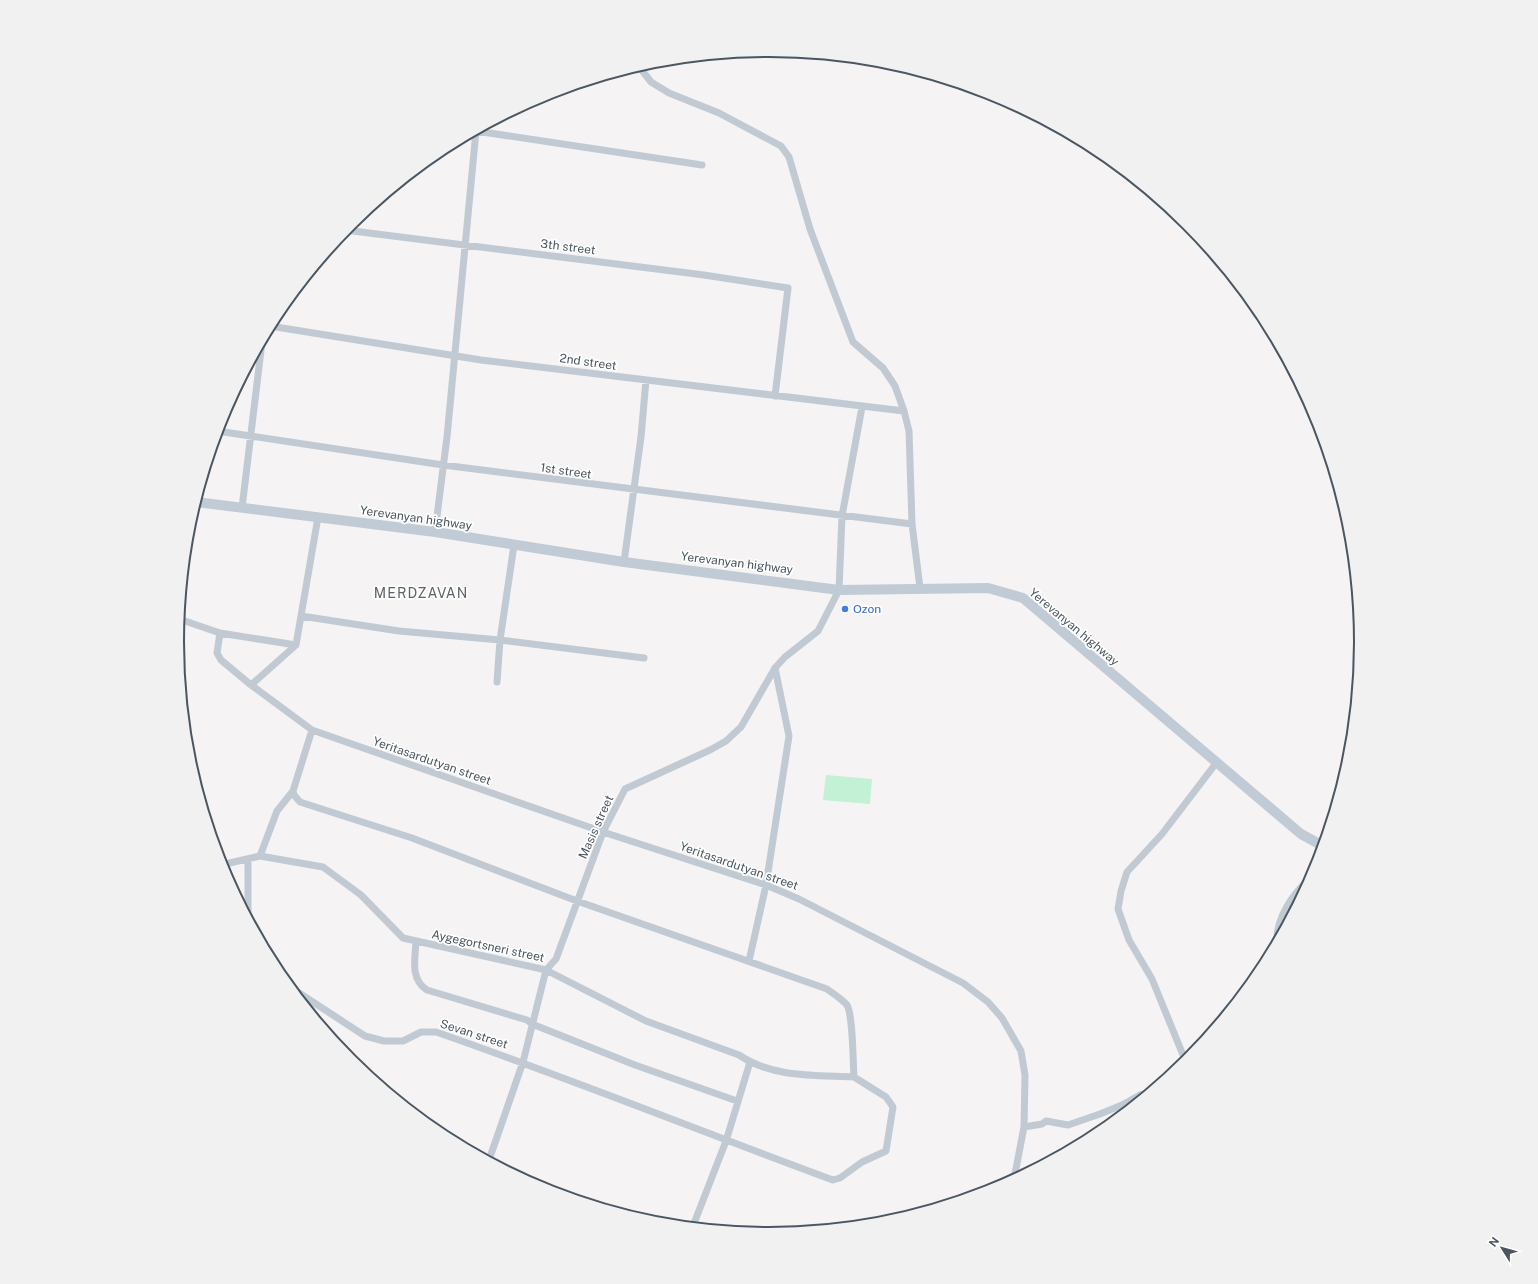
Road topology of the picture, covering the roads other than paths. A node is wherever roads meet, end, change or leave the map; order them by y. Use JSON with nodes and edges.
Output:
{"nodes":[{"id":1,"x":642,"y":71,"type":"edge"},
{"id":2,"x":483,"y":132,"type":"edge"},
{"id":3,"x":476,"y":136,"type":"edge"},
{"id":4,"x":702,"y":165,"type":"dead end"},
{"id":5,"x":352,"y":231,"type":"edge"},
{"id":6,"x":465,"y":246,"type":"junction"},
{"id":7,"x":276,"y":327,"type":"edge"},
{"id":8,"x":261,"y":351,"type":"edge"},
{"id":9,"x":454,"y":356,"type":"junction"},
{"id":10,"x":646,"y":380,"type":"junction"},
{"id":11,"x":775,"y":396,"type":"junction"},
{"id":12,"x":862,"y":407,"type":"junction"},
{"id":13,"x":904,"y":411,"type":"junction"},
{"id":14,"x":224,"y":432,"type":"edge"},
{"id":15,"x":251,"y":436,"type":"junction"},
{"id":16,"x":444,"y":465,"type":"junction"},
{"id":17,"x":634,"y":491,"type":"junction"},
{"id":18,"x":201,"y":503,"type":"edge"},
{"id":19,"x":242,"y":508,"type":"junction"},
{"id":20,"x":842,"y":516,"type":"junction"},
{"id":21,"x":318,"y":517,"type":"junction"},
{"id":22,"x":912,"y":524,"type":"junction"},
{"id":23,"x":435,"y":532,"type":"junction"},
{"id":24,"x":514,"y":545,"type":"junction"},
{"id":25,"x":624,"y":562,"type":"junction"},
{"id":26,"x":920,"y":588,"type":"junction"},
{"id":27,"x":839,"y":590,"type":"junction"},
{"id":28,"x":301,"y":616,"type":"junction"},
{"id":29,"x":185,"y":621,"type":"edge"},
{"id":30,"x":220,"y":633,"type":"junction"},
{"id":31,"x":500,"y":640,"type":"junction"},
{"id":32,"x":296,"y":645,"type":"junction"},
{"id":33,"x":644,"y":658,"type":"dead end"},
{"id":34,"x":775,"y":668,"type":"junction"},
{"id":35,"x":497,"y":682,"type":"dead end"},
{"id":36,"x":251,"y":685,"type":"junction"},
{"id":37,"x":312,"y":730,"type":"junction"},
{"id":38,"x":1217,"y":762,"type":"junction"},
{"id":39,"x":293,"y":791,"type":"junction"},
{"id":40,"x":603,"y":832,"type":"junction"},
{"id":41,"x":1318,"y":843,"type":"edge"},
{"id":42,"x":260,"y":856,"type":"junction"},
{"id":43,"x":248,"y":859,"type":"junction"},
{"id":44,"x":228,"y":864,"type":"edge"},
{"id":45,"x":766,"y":885,"type":"junction"},
{"id":46,"x":1299,"y":889,"type":"edge"},
{"id":47,"x":576,"y":901,"type":"junction"},
{"id":48,"x":248,"y":908,"type":"edge"},
{"id":49,"x":1282,"y":924,"type":"edge"},
{"id":50,"x":416,"y":942,"type":"junction"},
{"id":51,"x":748,"y":961,"type":"junction"},
{"id":52,"x":546,"y":970,"type":"junction"},
{"id":53,"x":304,"y":996,"type":"edge"},
{"id":54,"x":532,"y":1024,"type":"junction"},
{"id":55,"x":1183,"y":1055,"type":"edge"},
{"id":56,"x":523,"y":1062,"type":"junction"},
{"id":57,"x":750,"y":1062,"type":"junction"},
{"id":58,"x":854,"y":1077,"type":"junction"},
{"id":59,"x":1136,"y":1097,"type":"edge"},
{"id":60,"x":737,"y":1101,"type":"junction"},
{"id":61,"x":1024,"y":1127,"type":"junction"},
{"id":62,"x":726,"y":1141,"type":"junction"},
{"id":63,"x":490,"y":1157,"type":"edge"},
{"id":64,"x":1015,"y":1172,"type":"edge"},
{"id":65,"x":694,"y":1222,"type":"edge"}],
"edges":[{"from":1,"to":13,"type":"street"},
{"from":2,"to":4,"type":"street"},
{"from":3,"to":6,"type":"street"},
{"from":5,"to":6,"type":"street","name":"3th street"},
{"from":6,"to":9,"type":"street"},
{"from":6,"to":11,"type":"street","name":"3th street"},
{"from":7,"to":9,"type":"street","name":"2nd street"},
{"from":8,"to":15,"type":"street"},
{"from":9,"to":10,"type":"street","name":"2nd street"},
{"from":9,"to":16,"type":"street"},
{"from":10,"to":11,"type":"street","name":"2nd street"},
{"from":10,"to":17,"type":"street"},
{"from":11,"to":12,"type":"street","name":"2nd street"},
{"from":12,"to":13,"type":"street","name":"2nd street"},
{"from":12,"to":20,"type":"street"},
{"from":13,"to":22,"type":"street"},
{"from":14,"to":15,"type":"street","name":"1st street"},
{"from":15,"to":16,"type":"street","name":"1st street"},
{"from":15,"to":19,"type":"street"},
{"from":16,"to":17,"type":"street","name":"1st street"},
{"from":16,"to":23,"type":"street"},
{"from":17,"to":20,"type":"street","name":"1st street"},
{"from":17,"to":25,"type":"street"},
{"from":18,"to":19,"type":"main road","name":"Yerevanyan highway"},
{"from":19,"to":21,"type":"main road","name":"Yerevanyan highway"},
{"from":20,"to":22,"type":"street","name":"1st street"},
{"from":20,"to":27,"type":"street"},
{"from":21,"to":23,"type":"main road","name":"Yerevanyan highway"},
{"from":21,"to":28,"type":"street"},
{"from":22,"to":26,"type":"street"},
{"from":23,"to":24,"type":"main road","name":"Yerevanyan highway"},
{"from":24,"to":25,"type":"main road","name":"Yerevanyan highway"},
{"from":24,"to":31,"type":"street"},
{"from":25,"to":27,"type":"main road","name":"Yerevanyan highway"},
{"from":26,"to":27,"type":"main road","name":"Yerevanyan highway"},
{"from":26,"to":38,"type":"main road","name":"Yerevanyan highway"},
{"from":27,"to":34,"type":"street","name":"Masis street"},
{"from":28,"to":31,"type":"street"},
{"from":28,"to":32,"type":"street"},
{"from":29,"to":30,"type":"street"},
{"from":30,"to":32,"type":"street"},
{"from":30,"to":36,"type":"street","name":"Yeritasardutyan street"},
{"from":31,"to":33,"type":"street"},
{"from":31,"to":35,"type":"street"},
{"from":32,"to":36,"type":"street"},
{"from":34,"to":40,"type":"street","name":"Masis street"},
{"from":34,"to":45,"type":"street"},
{"from":36,"to":37,"type":"street","name":"Yeritasardutyan street"},
{"from":37,"to":39,"type":"street"},
{"from":37,"to":40,"type":"street","name":"Yeritasardutyan street"},
{"from":38,"to":41,"type":"main road","name":"Yerevanyan highway"},
{"from":38,"to":55,"type":"street"},
{"from":39,"to":42,"type":"street"},
{"from":39,"to":47,"type":"street"},
{"from":40,"to":45,"type":"street","name":"Yeritasardutyan street"},
{"from":40,"to":47,"type":"street","name":"Masis street"},
{"from":42,"to":43,"type":"street","name":"Aygegortsneri street"},
{"from":42,"to":50,"type":"street","name":"Aygegortsneri street"},
{"from":43,"to":44,"type":"street","name":"Aygegortsneri street"},
{"from":43,"to":48,"type":"street"},
{"from":45,"to":51,"type":"street"},
{"from":45,"to":61,"type":"street","name":"Yeritasardutyan street"},
{"from":46,"to":49,"type":"street"},
{"from":47,"to":51,"type":"street"},
{"from":47,"to":52,"type":"street","name":"Masis street"},
{"from":50,"to":52,"type":"street","name":"Aygegortsneri street"},
{"from":50,"to":54,"type":"street"},
{"from":51,"to":58,"type":"street"},
{"from":52,"to":54,"type":"street","name":"Masis street"},
{"from":52,"to":57,"type":"street","name":"Aygegortsneri street"},
{"from":53,"to":56,"type":"street","name":"Sevan street"},
{"from":54,"to":56,"type":"street","name":"Masis street"},
{"from":54,"to":60,"type":"street"},
{"from":56,"to":62,"type":"street","name":"Sevan street"},
{"from":56,"to":63,"type":"street","name":"Masis street"},
{"from":57,"to":58,"type":"street","name":"Aygegortsneri street"},
{"from":57,"to":60,"type":"street"},
{"from":58,"to":62,"type":"street","name":"Sevan street"},
{"from":59,"to":61,"type":"street"},
{"from":60,"to":62,"type":"street"},
{"from":61,"to":64,"type":"street","name":"Yeritasardutyan street"},
{"from":62,"to":65,"type":"street"}]}
